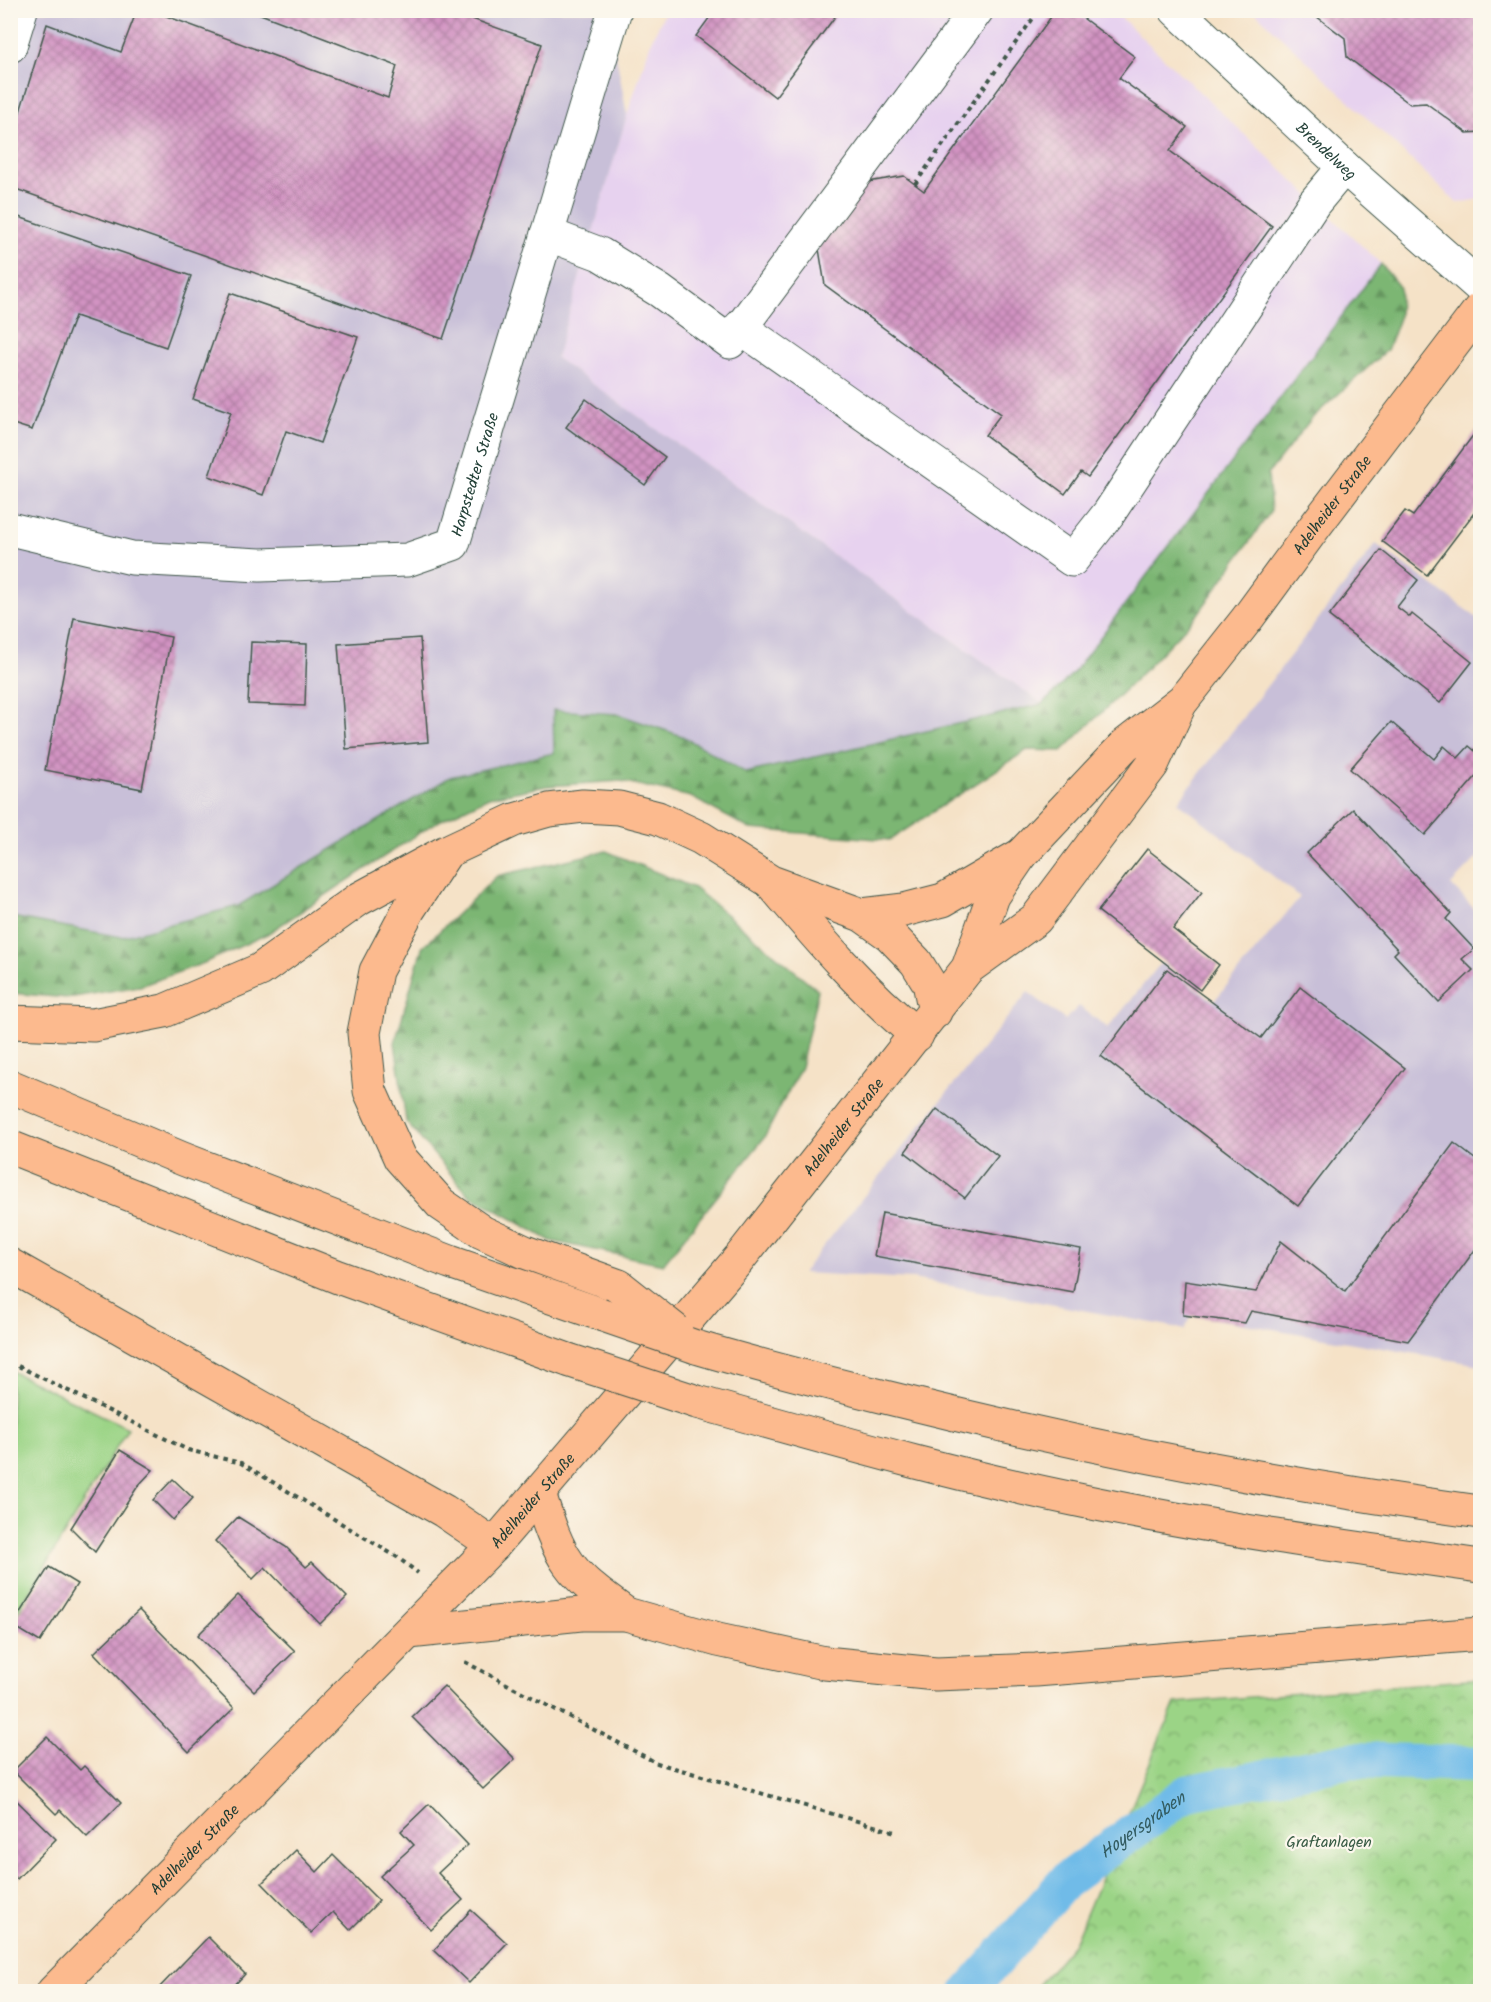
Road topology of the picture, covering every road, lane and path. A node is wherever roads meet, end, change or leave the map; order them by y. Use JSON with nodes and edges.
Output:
{"nodes":[{"id":1,"x":21,"y":10,"type":"edge"},
{"id":2,"x":615,"y":10,"type":"edge"},
{"id":3,"x":977,"y":10,"type":"edge"},
{"id":4,"x":1039,"y":10,"type":"edge"},
{"id":5,"x":1176,"y":10,"type":"edge"},
{"id":6,"x":10,"y":46,"type":"edge"},
{"id":7,"x":1344,"y":167,"type":"junction"},
{"id":8,"x":915,"y":184,"type":"dead end"},
{"id":9,"x":547,"y":234,"type":"junction"},
{"id":10,"x":1480,"y":287,"type":"edge"},
{"id":11,"x":1480,"y":309,"type":"edge"},
{"id":12,"x":740,"y":327,"type":"junction"},
{"id":13,"x":10,"y":529,"type":"edge"},
{"id":14,"x":1182,"y":700,"type":"junction"},
{"id":15,"x":1125,"y":745,"type":"junction"},
{"id":16,"x":1152,"y":765,"type":"junction"},
{"id":17,"x":446,"y":852,"type":"junction"},
{"id":18,"x":1021,"y":855,"type":"junction"},
{"id":19,"x":771,"y":882,"type":"junction"},
{"id":20,"x":862,"y":915,"type":"junction"},
{"id":21,"x":968,"y":968,"type":"junction"},
{"id":22,"x":10,"y":1022,"type":"edge"},
{"id":23,"x":926,"y":1024,"type":"junction"},
{"id":24,"x":10,"y":1086,"type":"edge"},
{"id":25,"x":10,"y":1147,"type":"edge"},
{"id":26,"x":10,"y":1265,"type":"edge"},
{"id":27,"x":696,"y":1347,"type":"junction"},
{"id":28,"x":10,"y":1362,"type":"edge"},
{"id":29,"x":539,"y":1493,"type":"junction"},
{"id":30,"x":1480,"y":1512,"type":"edge"},
{"id":31,"x":494,"y":1545,"type":"junction"},
{"id":32,"x":1480,"y":1566,"type":"edge"},
{"id":33,"x":444,"y":1594,"type":"junction"},
{"id":34,"x":626,"y":1614,"type":"junction"},
{"id":35,"x":409,"y":1632,"type":"junction"},
{"id":36,"x":1480,"y":1634,"type":"edge"},
{"id":37,"x":463,"y":1661,"type":"dead end"},
{"id":38,"x":895,"y":1832,"type":"dead end"},
{"id":39,"x":53,"y":1992,"type":"edge"}],
"edges":[{"from":1,"to":6,"type":"street"},
{"from":2,"to":9,"type":"street","name":"Harpstedter Straße"},
{"from":3,"to":12,"type":"street"},
{"from":4,"to":8,"type":"path"},
{"from":5,"to":7,"type":"street","name":"Brendelweg"},
{"from":7,"to":10,"type":"street","name":"Brendelweg"},
{"from":7,"to":12,"type":"street"},
{"from":9,"to":12,"type":"street"},
{"from":9,"to":13,"type":"street","name":"Harpstedter Straße"},
{"from":11,"to":14,"type":"main road","name":"Adelheider Straße"},
{"from":14,"to":15,"type":"main road","name":"Adelheider Straße"},
{"from":14,"to":16,"type":"main road","name":"Adelheider Straße"},
{"from":15,"to":16,"type":"street"},
{"from":15,"to":18,"type":"main road","name":"Adelheider Straße"},
{"from":16,"to":21,"type":"main road","name":"Adelheider Straße"},
{"from":17,"to":19,"type":"main road"},
{"from":17,"to":22,"type":"main road"},
{"from":17,"to":27,"type":"main road","bridge":true},
{"from":18,"to":20,"type":"main road"},
{"from":18,"to":21,"type":"main road","name":"Adelheider Straße"},
{"from":19,"to":20,"type":"main road"},
{"from":19,"to":23,"type":"main road"},
{"from":20,"to":23,"type":"main road"},
{"from":21,"to":23,"type":"main road","name":"Adelheider Straße"},
{"from":23,"to":29,"type":"main road","name":"Adelheider Straße"},
{"from":24,"to":27,"type":"main road","bridge":true},
{"from":25,"to":32,"type":"main road","bridge":true},
{"from":26,"to":31,"type":"main road"},
{"from":27,"to":30,"type":"main road"},
{"from":28,"to":33,"type":"path"},
{"from":29,"to":31,"type":"main road","name":"Adelheider Straße"},
{"from":29,"to":34,"type":"main road"},
{"from":31,"to":33,"type":"main road","name":"Adelheider Straße"},
{"from":33,"to":35,"type":"main road","name":"Adelheider Straße"},
{"from":34,"to":35,"type":"main road"},
{"from":34,"to":36,"type":"main road"},
{"from":35,"to":39,"type":"main road","name":"Adelheider Straße"},
{"from":37,"to":38,"type":"path"}]}
